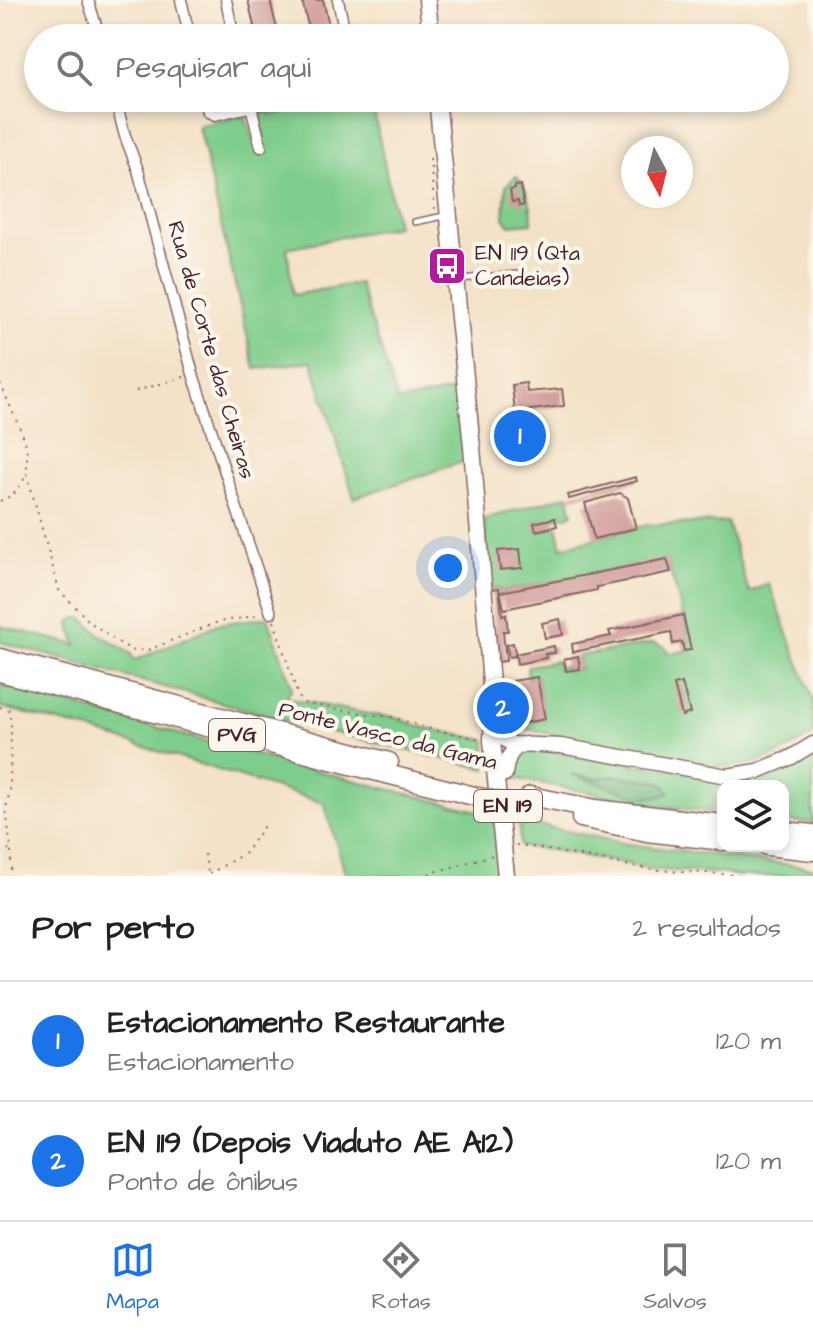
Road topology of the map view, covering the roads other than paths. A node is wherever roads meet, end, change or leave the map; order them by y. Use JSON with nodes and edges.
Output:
{"nodes":[{"id":1,"x":88,"y":0,"type":"edge"},
{"id":2,"x":181,"y":0,"type":"edge"},
{"id":3,"x":226,"y":0,"type":"edge"},
{"id":4,"x":338,"y":0,"type":"edge"},
{"id":5,"x":427,"y":0,"type":"edge"},
{"id":6,"x":96,"y":24,"type":"edge"},
{"id":7,"x":187,"y":24,"type":"edge"},
{"id":8,"x":231,"y":24,"type":"edge"},
{"id":9,"x":343,"y":24,"type":"edge"},
{"id":10,"x":430,"y":24,"type":"edge"},
{"id":11,"x":119,"y":112,"type":"edge"},
{"id":12,"x":252,"y":112,"type":"edge"},
{"id":13,"x":438,"y":112,"type":"edge"},
{"id":14,"x":261,"y":147,"type":"dead end"},
{"id":15,"x":449,"y":215,"type":"junction"},
{"id":16,"x":415,"y":222,"type":"dead end"},
{"id":17,"x":518,"y":274,"type":"dead end"},
{"id":18,"x":455,"y":279,"type":"junction"},
{"id":19,"x":271,"y":613,"type":"road end"},
{"id":20,"x":0,"y":658,"type":"edge"},
{"id":21,"x":0,"y":672,"type":"edge"},
{"id":22,"x":495,"y":739,"type":"junction"},
{"id":23,"x":528,"y":744,"type":"junction"},
{"id":24,"x":813,"y":744,"type":"edge"},
{"id":25,"x":561,"y":746,"type":"junction"},
{"id":26,"x":505,"y":774,"type":"junction"},
{"id":27,"x":474,"y":790,"type":"junction"},
{"id":28,"x":531,"y":802,"type":"junction"},
{"id":29,"x":717,"y":823,"type":"edge"},
{"id":30,"x":789,"y":832,"type":"edge"},
{"id":31,"x":813,"y":834,"type":"edge"},
{"id":32,"x":717,"y":840,"type":"edge"},
{"id":33,"x":507,"y":843,"type":"junction"},
{"id":34,"x":789,"y":848,"type":"edge"},
{"id":35,"x":813,"y":851,"type":"edge"},
{"id":36,"x":506,"y":876,"type":"edge"},
{"id":37,"x":515,"y":876,"type":"edge"}],
"edges":[{"from":1,"to":6,"type":"street"},
{"from":2,"to":7,"type":"street"},
{"from":3,"to":8,"type":"street"},
{"from":4,"to":9,"type":"street"},
{"from":5,"to":10,"type":"main road"},
{"from":11,"to":19,"type":"street","name":"Rua de Corte das Cheiras"},
{"from":12,"to":14,"type":"street"},
{"from":13,"to":15,"type":"main road","number":"EN 119"},
{"from":15,"to":16,"type":"lane"},
{"from":15,"to":18,"type":"main road","number":"EN 119"},
{"from":17,"to":18,"type":"lane"},
{"from":18,"to":22,"type":"main road","number":"EN 119"},
{"from":20,"to":27,"type":"highway","name":"Ponte Vasco da Gama","number":"PVG"},
{"from":21,"to":27,"type":"highway","name":"Ponte Vasco da Gama","number":"PVG"},
{"from":22,"to":23,"type":"main road"},
{"from":22,"to":25,"type":"main road"},
{"from":22,"to":26,"type":"main road","number":"EN 119"},
{"from":22,"to":33,"type":"main road","number":"EN 119"},
{"from":23,"to":25,"type":"main road"},
{"from":23,"to":26,"type":"main road"},
{"from":24,"to":25,"type":"main road"},
{"from":26,"to":33,"type":"main road","number":"EN 119"},
{"from":27,"to":28,"type":"highway","name":"Ponte Vasco da Gama","number":"PVG","bridge":true},
{"from":28,"to":29,"type":"highway","name":"Ponte Vasco da Gama","number":"PVG"},
{"from":28,"to":32,"type":"highway","name":"Ponte Vasco da Gama","number":"PVG"},
{"from":30,"to":31,"type":"highway"},
{"from":33,"to":36,"type":"main road","number":"EN 119"},
{"from":33,"to":37,"type":"main road","number":"EN 119"},
{"from":34,"to":35,"type":"highway"}]}
